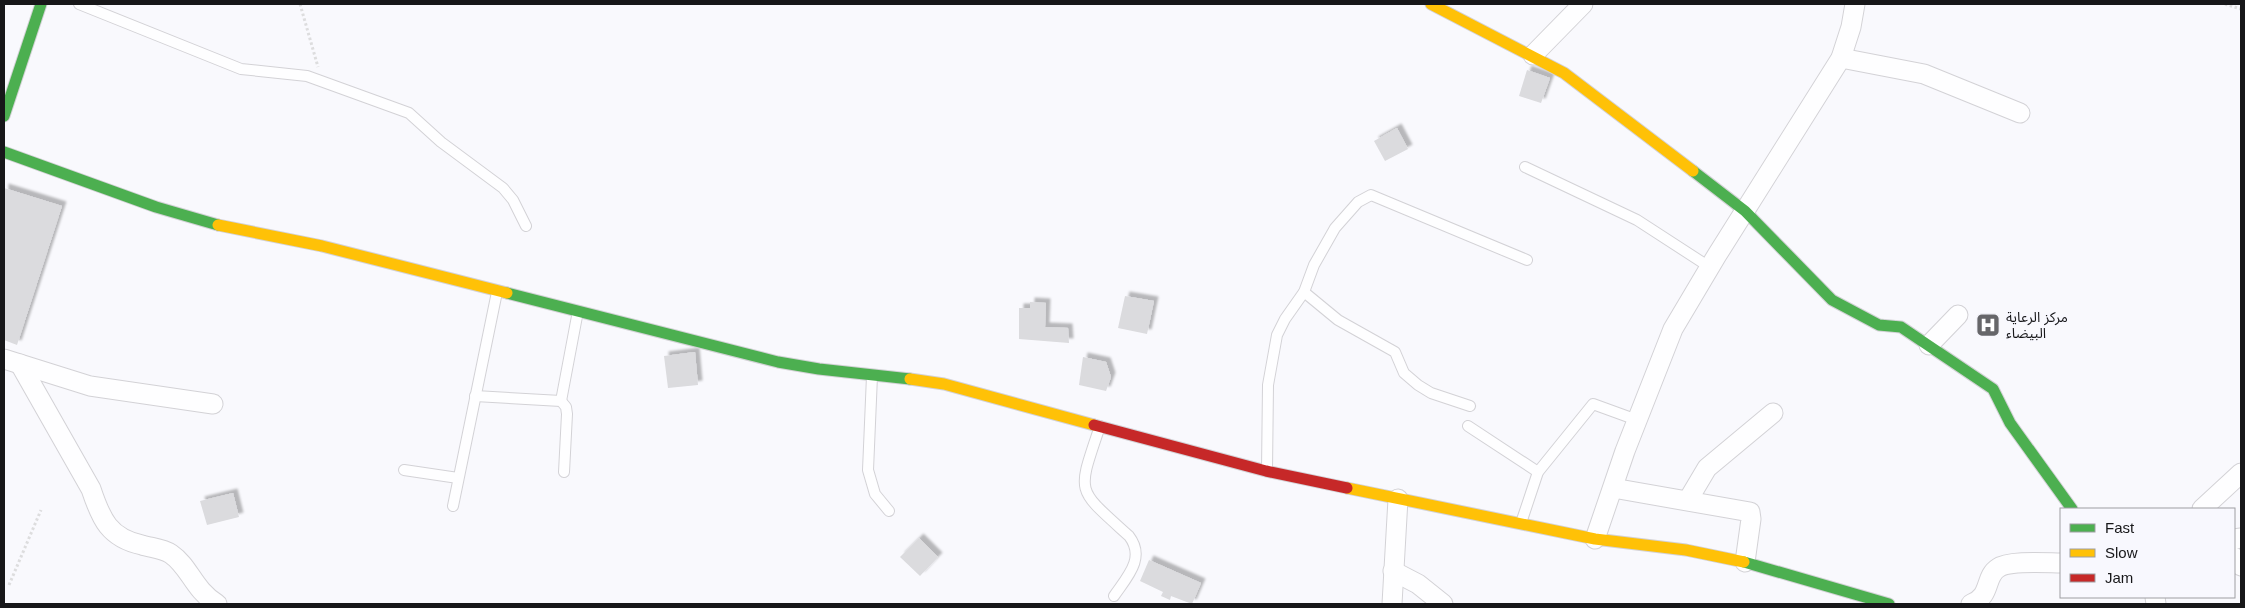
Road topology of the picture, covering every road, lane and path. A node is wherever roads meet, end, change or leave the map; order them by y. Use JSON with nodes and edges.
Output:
{"nodes":[{"id":1,"x":41,"y":4,"type":"edge"},
{"id":2,"x":79,"y":4,"type":"edge"},
{"id":3,"x":300,"y":4,"type":"edge"},
{"id":4,"x":1431,"y":4,"type":"edge"},
{"id":5,"x":1584,"y":4,"type":"edge"},
{"id":6,"x":1855,"y":4,"type":"edge"},
{"id":7,"x":2225,"y":4,"type":"edge"},
{"id":8,"x":2241,"y":9,"type":"edge"},
{"id":9,"x":1533,"y":55,"type":"junction"},
{"id":10,"x":1841,"y":58,"type":"junction"},
{"id":11,"x":323,"y":82,"type":"junction"},
{"id":12,"x":2020,"y":114,"type":"dead end"},
{"id":13,"x":4,"y":116,"type":"edge"},
{"id":14,"x":4,"y":152,"type":"edge"},
{"id":15,"x":1525,"y":167,"type":"dead end"},
{"id":16,"x":1745,"y":211,"type":"junction"},
{"id":17,"x":526,"y":226,"type":"dead end"},
{"id":18,"x":1527,"y":260,"type":"dead end"},
{"id":19,"x":1710,"y":268,"type":"junction"},
{"id":20,"x":498,"y":291,"type":"junction"},
{"id":21,"x":1304,"y":292,"type":"junction"},
{"id":22,"x":578,"y":311,"type":"junction"},
{"id":23,"x":1958,"y":315,"type":"dead end"},
{"id":24,"x":1928,"y":345,"type":"junction"},
{"id":25,"x":12,"y":362,"type":"edge"},
{"id":26,"x":872,"y":375,"type":"junction"},
{"id":27,"x":475,"y":396,"type":"junction"},
{"id":28,"x":561,"y":401,"type":"junction"},
{"id":29,"x":213,"y":404,"type":"dead end"},
{"id":30,"x":1470,"y":406,"type":"dead end"},
{"id":31,"x":1773,"y":413,"type":"dead end"},
{"id":32,"x":1638,"y":420,"type":"junction"},
{"id":33,"x":1101,"y":425,"type":"junction"},
{"id":34,"x":1468,"y":426,"type":"dead end"},
{"id":35,"x":404,"y":470,"type":"dead end"},
{"id":36,"x":1266,"y":471,"type":"junction"},
{"id":37,"x":564,"y":472,"type":"dead end"},
{"id":38,"x":1538,"y":472,"type":"junction"},
{"id":39,"x":2241,"y":473,"type":"edge"},
{"id":40,"x":458,"y":478,"type":"junction"},
{"id":41,"x":1613,"y":488,"type":"junction"},
{"id":42,"x":1398,"y":499,"type":"junction"},
{"id":43,"x":1688,"y":500,"type":"junction"},
{"id":44,"x":453,"y":506,"type":"dead end"},
{"id":45,"x":2071,"y":508,"type":"edge"},
{"id":46,"x":2203,"y":508,"type":"edge"},
{"id":47,"x":41,"y":510,"type":"dead end"},
{"id":48,"x":889,"y":511,"type":"dead end"},
{"id":49,"x":1520,"y":523,"type":"junction"},
{"id":50,"x":1595,"y":539,"type":"junction"},
{"id":51,"x":1745,"y":562,"type":"junction"},
{"id":52,"x":2060,"y":563,"type":"edge"},
{"id":53,"x":1393,"y":571,"type":"junction"},
{"id":54,"x":9,"y":585,"type":"dead end"},
{"id":55,"x":1114,"y":596,"type":"dead end"},
{"id":56,"x":217,"y":604,"type":"edge"},
{"id":57,"x":1392,"y":604,"type":"edge"},
{"id":58,"x":1443,"y":604,"type":"edge"},
{"id":59,"x":1889,"y":604,"type":"edge"},
{"id":60,"x":1971,"y":604,"type":"edge"}],
"edges":[{"from":1,"to":13,"type":"street"},
{"from":2,"to":11,"type":"lane"},
{"from":3,"to":11,"type":"path"},
{"from":4,"to":9,"type":"street"},
{"from":5,"to":9,"type":"street"},
{"from":6,"to":10,"type":"street"},
{"from":7,"to":8,"type":"path"},
{"from":9,"to":16,"type":"street"},
{"from":10,"to":12,"type":"street"},
{"from":10,"to":16,"type":"street"},
{"from":11,"to":17,"type":"lane"},
{"from":14,"to":20,"type":"street"},
{"from":15,"to":19,"type":"lane"},
{"from":16,"to":19,"type":"street"},
{"from":16,"to":24,"type":"street"},
{"from":18,"to":21,"type":"lane"},
{"from":19,"to":32,"type":"street"},
{"from":20,"to":22,"type":"street"},
{"from":20,"to":27,"type":"lane"},
{"from":21,"to":30,"type":"lane"},
{"from":21,"to":36,"type":"lane"},
{"from":22,"to":26,"type":"street"},
{"from":22,"to":28,"type":"lane"},
{"from":23,"to":24,"type":"street"},
{"from":24,"to":45,"type":"street"},
{"from":25,"to":29,"type":"street"},
{"from":25,"to":56,"type":"street"},
{"from":26,"to":33,"type":"street"},
{"from":26,"to":48,"type":"lane"},
{"from":27,"to":28,"type":"lane"},
{"from":27,"to":40,"type":"lane"},
{"from":28,"to":37,"type":"lane"},
{"from":31,"to":43,"type":"street"},
{"from":32,"to":38,"type":"lane"},
{"from":32,"to":41,"type":"street"},
{"from":33,"to":36,"type":"street"},
{"from":33,"to":55,"type":"lane"},
{"from":34,"to":38,"type":"lane"},
{"from":35,"to":40,"type":"lane"},
{"from":36,"to":42,"type":"street"},
{"from":38,"to":49,"type":"lane"},
{"from":39,"to":46,"type":"street"},
{"from":40,"to":44,"type":"lane"},
{"from":41,"to":43,"type":"street"},
{"from":41,"to":50,"type":"street"},
{"from":42,"to":49,"type":"street"},
{"from":42,"to":53,"type":"street"},
{"from":43,"to":51,"type":"street"},
{"from":47,"to":54,"type":"path"},
{"from":49,"to":50,"type":"street"},
{"from":50,"to":51,"type":"street"},
{"from":51,"to":59,"type":"street"},
{"from":52,"to":60,"type":"street"},
{"from":53,"to":57,"type":"street"},
{"from":53,"to":58,"type":"street"}]}
